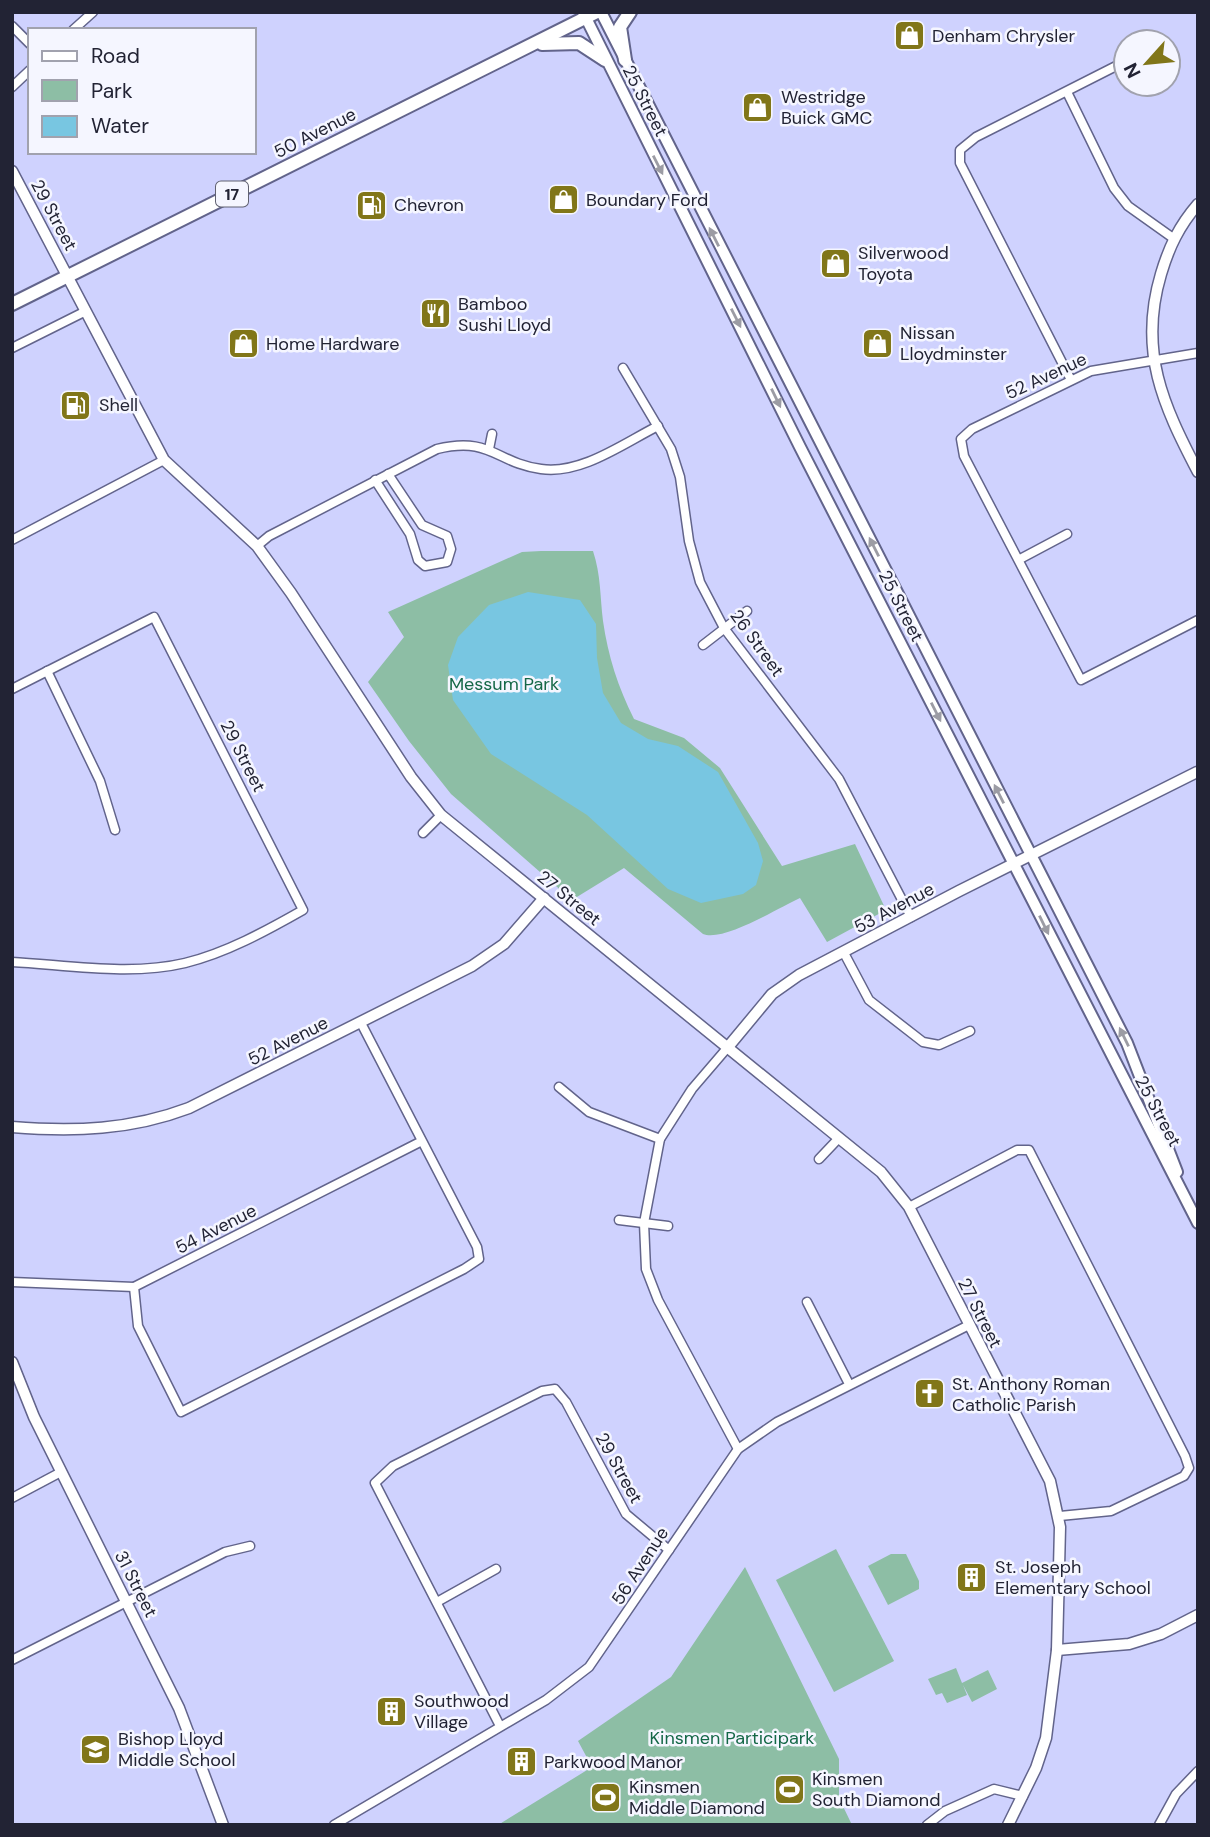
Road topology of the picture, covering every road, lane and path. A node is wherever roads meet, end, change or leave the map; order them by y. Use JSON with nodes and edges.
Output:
{"nodes":[{"id":1,"x":93,"y":12,"type":"edge"},
{"id":2,"x":630,"y":12,"type":"edge"},
{"id":3,"x":591,"y":14,"type":"edge"},
{"id":4,"x":12,"y":26,"type":"edge"},
{"id":5,"x":75,"y":28,"type":"edge"},
{"id":6,"x":28,"y":42,"type":"edge"},
{"id":7,"x":534,"y":45,"type":"junction"},
{"id":8,"x":605,"y":60,"type":"junction"},
{"id":9,"x":625,"y":60,"type":"junction"},
{"id":10,"x":1112,"y":70,"type":"edge"},
{"id":11,"x":28,"y":72,"type":"edge"},
{"id":12,"x":12,"y":87,"type":"edge"},
{"id":13,"x":1067,"y":92,"type":"junction"},
{"id":14,"x":12,"y":171,"type":"edge"},
{"id":15,"x":1198,"y":204,"type":"edge"},
{"id":16,"x":1173,"y":238,"type":"junction"},
{"id":17,"x":68,"y":275,"type":"junction"},
{"id":18,"x":12,"y":304,"type":"edge"},
{"id":19,"x":86,"y":311,"type":"junction"},
{"id":20,"x":12,"y":348,"type":"edge"},
{"id":21,"x":1198,"y":354,"type":"edge"},
{"id":22,"x":1153,"y":359,"type":"junction"},
{"id":23,"x":623,"y":368,"type":"dead end"},
{"id":24,"x":1071,"y":380,"type":"junction"},
{"id":25,"x":657,"y":426,"type":"junction"},
{"id":26,"x":492,"y":434,"type":"dead end"},
{"id":27,"x":489,"y":449,"type":"junction"},
{"id":28,"x":164,"y":460,"type":"junction"},
{"id":29,"x":1198,"y":472,"type":"edge"},
{"id":30,"x":388,"y":474,"type":"junction"},
{"id":31,"x":375,"y":480,"type":"junction"},
{"id":32,"x":404,"y":499,"type":"junction"},
{"id":33,"x":392,"y":508,"type":"junction"},
{"id":34,"x":422,"y":525,"type":"junction"},
{"id":35,"x":410,"y":534,"type":"junction"},
{"id":36,"x":1067,"y":534,"type":"dead end"},
{"id":37,"x":12,"y":540,"type":"edge"},
{"id":38,"x":257,"y":546,"type":"junction"},
{"id":39,"x":1020,"y":559,"type":"junction"},
{"id":40,"x":747,"y":611,"type":"dead end"},
{"id":41,"x":1198,"y":621,"type":"edge"},
{"id":42,"x":724,"y":628,"type":"junction"},
{"id":43,"x":703,"y":645,"type":"dead end"},
{"id":44,"x":47,"y":671,"type":"junction"},
{"id":45,"x":12,"y":689,"type":"edge"},
{"id":46,"x":1198,"y":772,"type":"edge"},
{"id":47,"x":441,"y":815,"type":"junction"},
{"id":48,"x":115,"y":830,"type":"dead end"},
{"id":49,"x":423,"y":833,"type":"dead end"},
{"id":50,"x":1030,"y":855,"type":"junction"},
{"id":51,"x":1014,"y":864,"type":"junction"},
{"id":52,"x":544,"y":898,"type":"junction"},
{"id":53,"x":911,"y":916,"type":"junction"},
{"id":54,"x":844,"y":953,"type":"junction"},
{"id":55,"x":12,"y":962,"type":"edge"},
{"id":56,"x":361,"y":1023,"type":"junction"},
{"id":57,"x":970,"y":1031,"type":"dead end"},
{"id":58,"x":728,"y":1047,"type":"junction"},
{"id":59,"x":559,"y":1087,"type":"dead end"},
{"id":60,"x":12,"y":1127,"type":"edge"},
{"id":61,"x":660,"y":1139,"type":"junction"},
{"id":62,"x":838,"y":1139,"type":"junction"},
{"id":63,"x":420,"y":1142,"type":"junction"},
{"id":64,"x":819,"y":1159,"type":"dead end"},
{"id":65,"x":909,"y":1207,"type":"junction"},
{"id":66,"x":1195,"y":1219,"type":"edge"},
{"id":67,"x":619,"y":1220,"type":"dead end"},
{"id":68,"x":644,"y":1223,"type":"junction"},
{"id":69,"x":668,"y":1226,"type":"dead end"},
{"id":70,"x":12,"y":1282,"type":"edge"},
{"id":71,"x":134,"y":1287,"type":"junction"},
{"id":72,"x":807,"y":1302,"type":"dead end"},
{"id":73,"x":968,"y":1325,"type":"junction"},
{"id":74,"x":12,"y":1362,"type":"edge"},
{"id":75,"x":849,"y":1384,"type":"junction"},
{"id":76,"x":738,"y":1448,"type":"junction"},
{"id":77,"x":61,"y":1472,"type":"junction"},
{"id":78,"x":12,"y":1498,"type":"edge"},
{"id":79,"x":1060,"y":1516,"type":"junction"},
{"id":80,"x":250,"y":1546,"type":"dead end"},
{"id":81,"x":668,"y":1550,"type":"junction"},
{"id":82,"x":496,"y":1569,"type":"dead end"},
{"id":83,"x":127,"y":1601,"type":"junction"},
{"id":84,"x":437,"y":1602,"type":"junction"},
{"id":85,"x":1198,"y":1615,"type":"edge"},
{"id":86,"x":1057,"y":1650,"type":"junction"},
{"id":87,"x":12,"y":1660,"type":"edge"},
{"id":88,"x":500,"y":1726,"type":"junction"},
{"id":89,"x":1198,"y":1771,"type":"edge"},
{"id":90,"x":1023,"y":1796,"type":"junction"},
{"id":91,"x":223,"y":1825,"type":"edge"},
{"id":92,"x":334,"y":1825,"type":"edge"},
{"id":93,"x":927,"y":1825,"type":"edge"},
{"id":94,"x":1008,"y":1825,"type":"edge"},
{"id":95,"x":1159,"y":1825,"type":"edge"}],
"edges":[{"from":1,"to":5,"type":"street"},
{"from":2,"to":9,"type":"main road"},
{"from":3,"to":7,"type":"main road","name":"50 Avenue","number":"17"},
{"from":3,"to":8,"type":"main road","name":"25 Street"},
{"from":3,"to":9,"type":"main road","name":"25 Street"},
{"from":4,"to":6,"type":"street"},
{"from":7,"to":8,"type":"main road"},
{"from":7,"to":17,"type":"main road","name":"50 Avenue","number":"17"},
{"from":8,"to":51,"type":"main road","name":"25 Street","one_way":true},
{"from":50,"to":9,"type":"main road","name":"25 Street","one_way":true},
{"from":10,"to":13,"type":"street"},
{"from":11,"to":12,"type":"street"},
{"from":13,"to":16,"type":"street"},
{"from":13,"to":24,"type":"street"},
{"from":14,"to":17,"type":"street","name":"29 Street"},
{"from":15,"to":16,"type":"street"},
{"from":16,"to":22,"type":"street"},
{"from":17,"to":18,"type":"main road","name":"50 Avenue","number":"17"},
{"from":17,"to":19,"type":"street","name":"29 Street"},
{"from":19,"to":20,"type":"street"},
{"from":19,"to":28,"type":"street","name":"29 Street"},
{"from":21,"to":22,"type":"street","name":"52 Avenue"},
{"from":22,"to":24,"type":"street","name":"52 Avenue"},
{"from":22,"to":29,"type":"street"},
{"from":23,"to":25,"type":"street","name":"26 Street"},
{"from":24,"to":39,"type":"street","name":"52 Avenue"},
{"from":25,"to":27,"type":"street"},
{"from":25,"to":42,"type":"street","name":"26 Street"},
{"from":26,"to":27,"type":"street"},
{"from":27,"to":30,"type":"street"},
{"from":28,"to":37,"type":"street"},
{"from":28,"to":38,"type":"street","name":"27 Street"},
{"from":30,"to":31,"type":"street"},
{"from":30,"to":32,"type":"street"},
{"from":31,"to":33,"type":"street"},
{"from":31,"to":38,"type":"street"},
{"from":32,"to":33,"type":"street"},
{"from":32,"to":34,"type":"street"},
{"from":33,"to":35,"type":"street"},
{"from":34,"to":35,"type":"street"},
{"from":34,"to":35,"type":"street"},
{"from":36,"to":39,"type":"street"},
{"from":38,"to":47,"type":"street","name":"27 Street"},
{"from":39,"to":41,"type":"street"},
{"from":40,"to":42,"type":"street"},
{"from":42,"to":43,"type":"street"},
{"from":42,"to":53,"type":"street","name":"26 Street"},
{"from":44,"to":45,"type":"street"},
{"from":44,"to":48,"type":"street"},
{"from":44,"to":55,"type":"street","name":"29 Street"},
{"from":46,"to":50,"type":"street","name":"53 Avenue"},
{"from":47,"to":49,"type":"street"},
{"from":47,"to":52,"type":"street","name":"27 Street"},
{"from":50,"to":51,"type":"street","name":"53 Avenue"},
{"from":66,"to":50,"type":"main road","name":"25 Street","one_way":true},
{"from":51,"to":53,"type":"street","name":"53 Avenue"},
{"from":51,"to":66,"type":"main road","name":"25 Street","one_way":true},
{"from":52,"to":56,"type":"street","name":"52 Avenue"},
{"from":52,"to":58,"type":"street","name":"27 Street"},
{"from":53,"to":54,"type":"street","name":"53 Avenue"},
{"from":54,"to":57,"type":"street"},
{"from":54,"to":58,"type":"street","name":"53 Avenue"},
{"from":56,"to":60,"type":"street","name":"52 Avenue"},
{"from":56,"to":63,"type":"street"},
{"from":58,"to":61,"type":"street","name":"53 Avenue"},
{"from":58,"to":62,"type":"street","name":"27 Street"},
{"from":59,"to":61,"type":"street"},
{"from":61,"to":68,"type":"street"},
{"from":62,"to":64,"type":"street"},
{"from":62,"to":65,"type":"street","name":"27 Street"},
{"from":63,"to":71,"type":"street","name":"54 Avenue"},
{"from":63,"to":71,"type":"street"},
{"from":65,"to":73,"type":"street","name":"27 Street"},
{"from":65,"to":79,"type":"street"},
{"from":67,"to":68,"type":"street"},
{"from":68,"to":69,"type":"street"},
{"from":68,"to":76,"type":"street"},
{"from":70,"to":71,"type":"street","name":"54 Avenue"},
{"from":72,"to":75,"type":"street"},
{"from":73,"to":75,"type":"street","name":"56 Avenue"},
{"from":73,"to":79,"type":"street","name":"27 Street"},
{"from":74,"to":77,"type":"street","name":"31 Street"},
{"from":75,"to":76,"type":"street","name":"56 Avenue"},
{"from":76,"to":81,"type":"street","name":"56 Avenue"},
{"from":77,"to":78,"type":"street"},
{"from":77,"to":83,"type":"street","name":"31 Street"},
{"from":79,"to":86,"type":"street","name":"27 Street"},
{"from":80,"to":83,"type":"street"},
{"from":81,"to":84,"type":"street","name":"29 Street"},
{"from":81,"to":88,"type":"street","name":"56 Avenue"},
{"from":82,"to":84,"type":"street"},
{"from":83,"to":87,"type":"street"},
{"from":83,"to":91,"type":"street","name":"31 Street"},
{"from":84,"to":88,"type":"street"},
{"from":85,"to":86,"type":"street"},
{"from":86,"to":90,"type":"street","name":"27 Street"},
{"from":88,"to":92,"type":"street","name":"56 Avenue"},
{"from":89,"to":95,"type":"street"},
{"from":90,"to":93,"type":"street"},
{"from":90,"to":94,"type":"street","name":"27 Street"}]}
